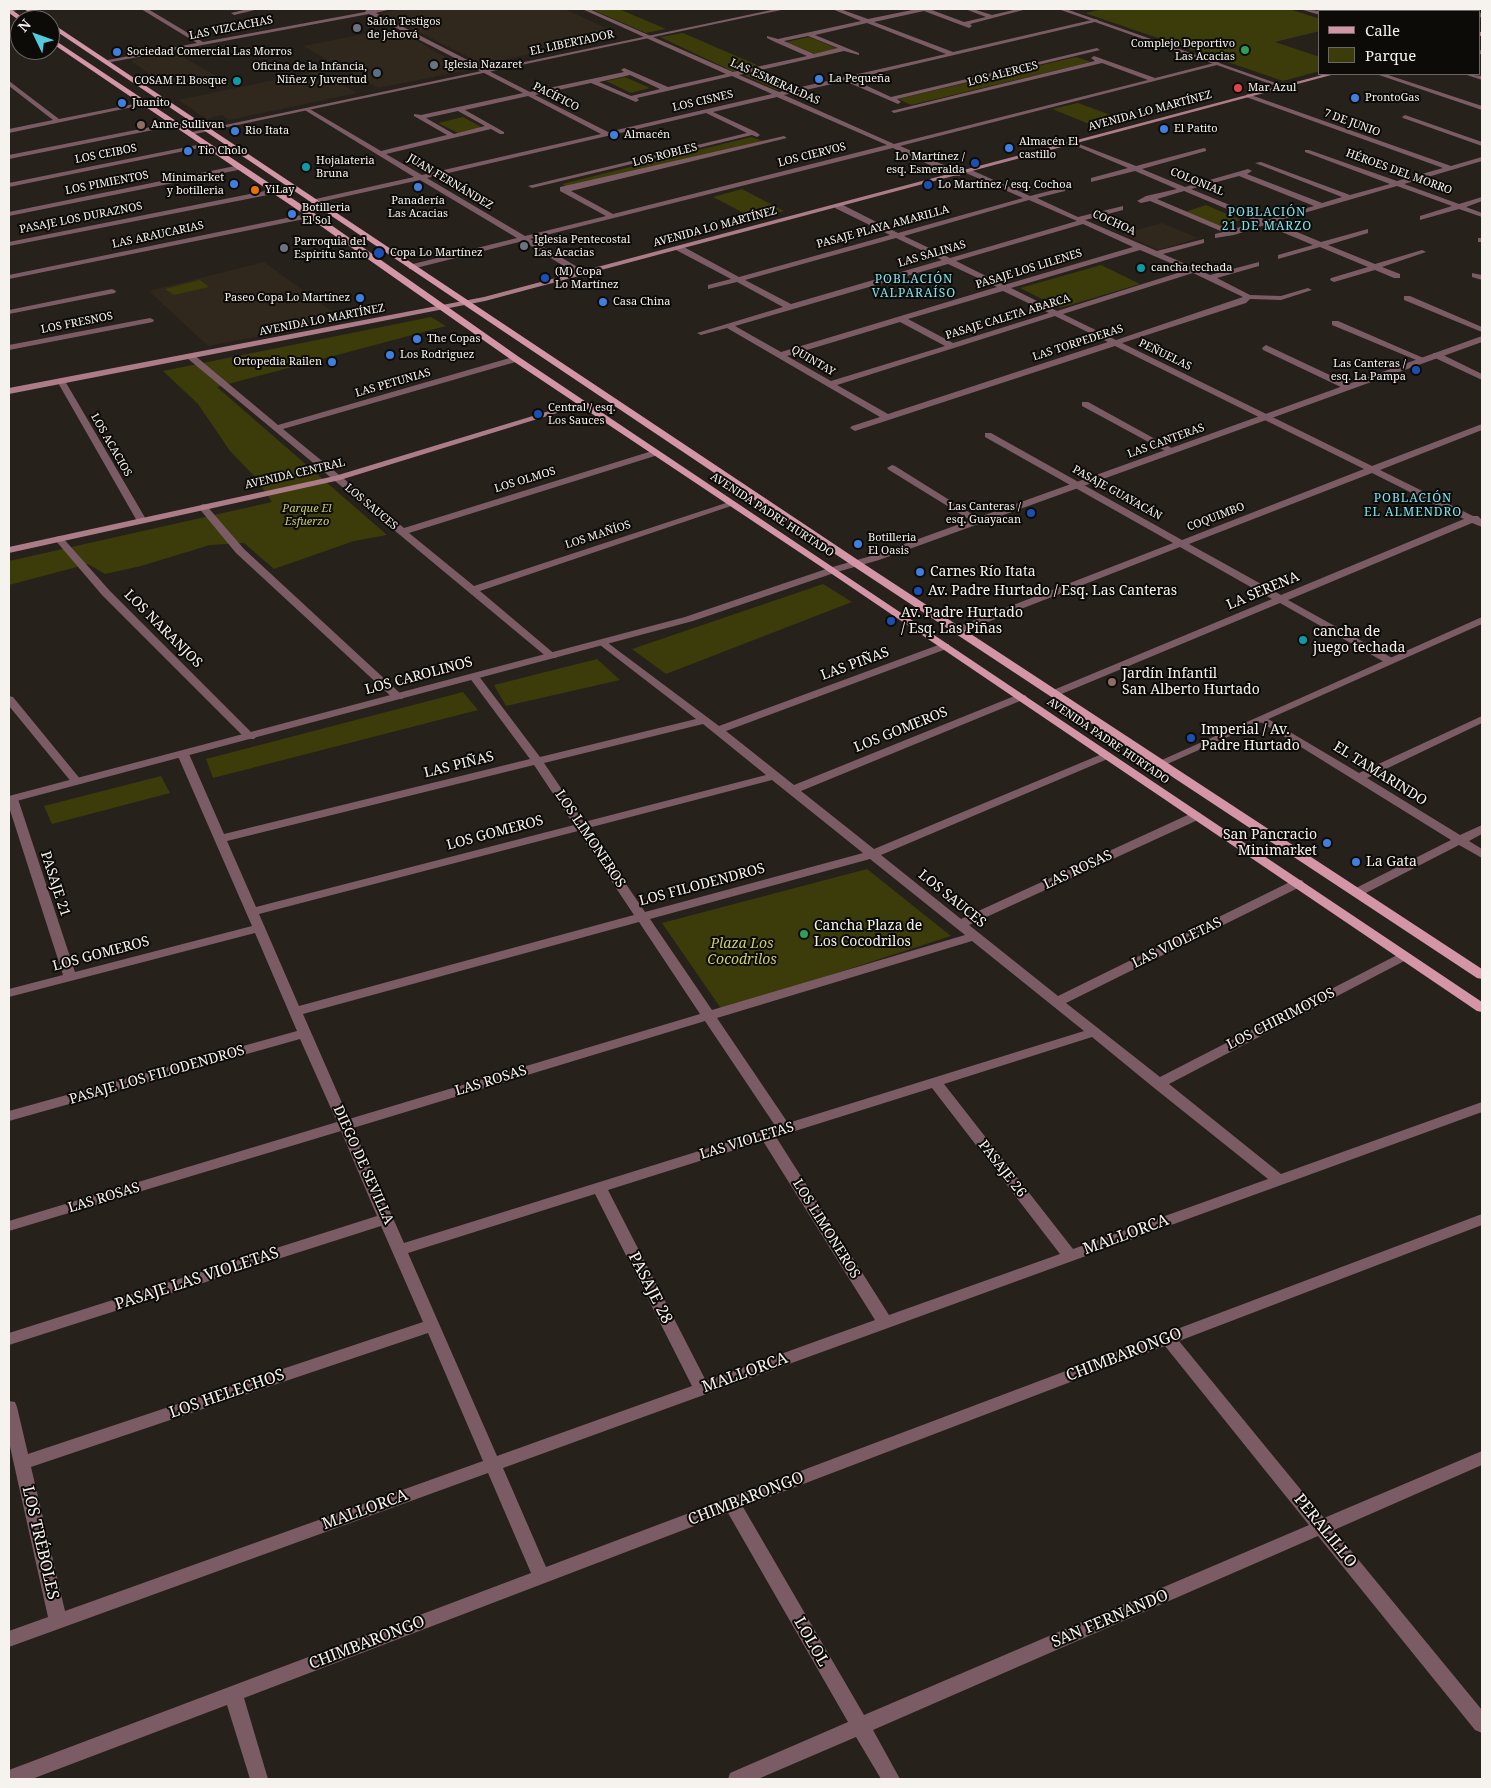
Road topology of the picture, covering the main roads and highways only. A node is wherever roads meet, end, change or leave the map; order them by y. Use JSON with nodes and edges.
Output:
{"nodes":[{"id":1,"x":60,"y":31,"type":"edge"},
{"id":2,"x":60,"y":46,"type":"edge"},
{"id":3,"x":1328,"y":75,"type":"edge"},
{"id":4,"x":466,"y":303,"type":"junction"},
{"id":5,"x":442,"y":308,"type":"junction"},
{"id":6,"x":9,"y":391,"type":"edge"},
{"id":7,"x":582,"y":404,"type":"junction"},
{"id":8,"x":618,"y":404,"type":"junction"},
{"id":9,"x":9,"y":550,"type":"edge"},
{"id":10,"x":1482,"y":975,"type":"edge"},
{"id":11,"x":1482,"y":1008,"type":"edge"}],
"edges":[{"from":1,"to":4,"type":"main road","name":"AVENIDA PADRE HURTADO"},
{"from":2,"to":5,"type":"main road","name":"AVENIDA PADRE HURTADO"},
{"from":3,"to":4,"type":"main road","name":"AVENIDA LO MARTÍNEZ"},
{"from":4,"to":5,"type":"main road","name":"AVENIDA LO MARTÍNEZ"},
{"from":4,"to":8,"type":"main road","name":"AVENIDA PADRE HURTADO"},
{"from":5,"to":6,"type":"main road","name":"AVENIDA LO MARTÍNEZ"},
{"from":5,"to":7,"type":"main road","name":"AVENIDA PADRE HURTADO"},
{"from":7,"to":8,"type":"main road"},
{"from":7,"to":9,"type":"main road","name":"AVENIDA CENTRAL"},
{"from":7,"to":11,"type":"main road","name":"AVENIDA PADRE HURTADO"},
{"from":8,"to":10,"type":"main road","name":"AVENIDA PADRE HURTADO"}]}
